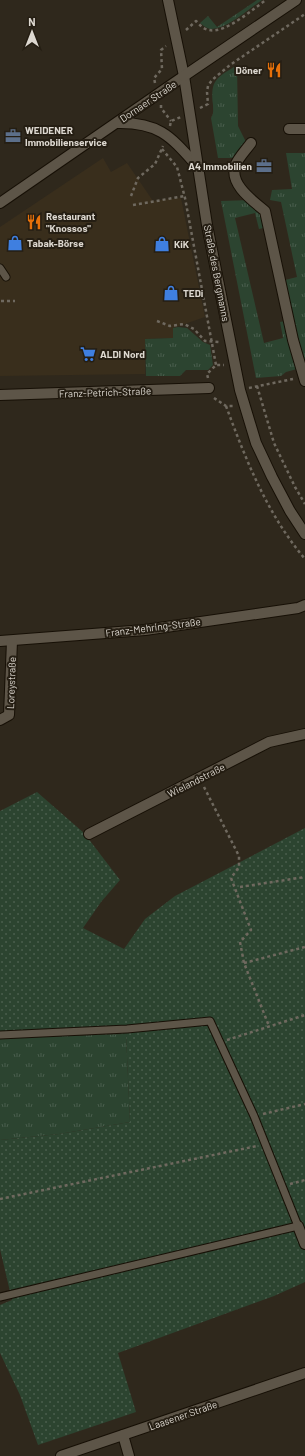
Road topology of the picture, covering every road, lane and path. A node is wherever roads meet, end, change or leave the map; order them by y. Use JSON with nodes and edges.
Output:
{"nodes":[{"id":1,"x":168,"y":0,"type":"edge"},
{"id":2,"x":266,"y":0,"type":"edge"},
{"id":3,"x":296,"y":0,"type":"edge"},
{"id":4,"x":305,"y":14,"type":"edge"},
{"id":5,"x":196,"y":21,"type":"dead end"},
{"id":6,"x":161,"y":50,"type":"dead end"},
{"id":7,"x":184,"y":76,"type":"junction"},
{"id":8,"x":154,"y":78,"type":"dead end"},
{"id":9,"x":208,"y":104,"type":"dead end"},
{"id":10,"x":161,"y":108,"type":"dead end"},
{"id":11,"x":117,"y":123,"type":"junction"},
{"id":12,"x":288,"y":129,"type":"dead end"},
{"id":13,"x":305,"y":129,"type":"edge"},
{"id":14,"x":167,"y":135,"type":"junction"},
{"id":15,"x":250,"y":143,"type":"dead end"},
{"id":16,"x":162,"y":149,"type":"junction"},
{"id":17,"x":198,"y":167,"type":"junction"},
{"id":18,"x":131,"y":196,"type":"dead end"},
{"id":19,"x":185,"y":196,"type":"junction"},
{"id":20,"x":0,"y":203,"type":"edge"},
{"id":21,"x":132,"y":205,"type":"dead end"},
{"id":22,"x":0,"y":268,"type":"edge"},
{"id":23,"x":6,"y":277,"type":"dead end"},
{"id":24,"x":2,"y":301,"type":"dead end"},
{"id":25,"x":15,"y":301,"type":"dead end"},
{"id":26,"x":157,"y":321,"type":"dead end"},
{"id":27,"x":211,"y":342,"type":"junction"},
{"id":28,"x":230,"y":343,"type":"junction"},
{"id":29,"x":216,"y":365,"type":"dead end"},
{"id":30,"x":304,"y":379,"type":"edge"},
{"id":31,"x":257,"y":386,"type":"junction"},
{"id":32,"x":210,"y":388,"type":"dead end"},
{"id":33,"x":240,"y":390,"type":"junction"},
{"id":34,"x":0,"y":395,"type":"edge"},
{"id":35,"x":226,"y":406,"type":"dead end"},
{"id":36,"x":305,"y":504,"type":"edge"},
{"id":37,"x":305,"y":534,"type":"edge"},
{"id":38,"x":305,"y":559,"type":"edge"},
{"id":39,"x":305,"y":605,"type":"edge"},
{"id":40,"x":0,"y":641,"type":"edge"},
{"id":41,"x":12,"y":641,"type":"junction"},
{"id":42,"x":0,"y":720,"type":"edge"},
{"id":43,"x":305,"y":734,"type":"edge"},
{"id":44,"x":199,"y":778,"type":"junction"},
{"id":45,"x":89,"y":834,"type":"dead end"},
{"id":46,"x":305,"y":877,"type":"edge"},
{"id":47,"x":240,"y":887,"type":"dead end"},
{"id":48,"x":305,"y":947,"type":"edge"},
{"id":49,"x":244,"y":963,"type":"junction"},
{"id":50,"x":305,"y":1015,"type":"edge"},
{"id":51,"x":269,"y":1026,"type":"junction"},
{"id":52,"x":0,"y":1035,"type":"edge"},
{"id":53,"x":221,"y":1042,"type":"junction"},
{"id":54,"x":305,"y":1104,"type":"edge"},
{"id":55,"x":254,"y":1116,"type":"junction"},
{"id":56,"x":266,"y":1144,"type":"junction"},
{"id":57,"x":305,"y":1180,"type":"edge"},
{"id":58,"x":282,"y":1186,"type":"junction"},
{"id":59,"x":0,"y":1199,"type":"edge"},
{"id":60,"x":298,"y":1226,"type":"junction"},
{"id":61,"x":305,"y":1244,"type":"edge"},
{"id":62,"x":0,"y":1297,"type":"edge"},
{"id":63,"x":305,"y":1373,"type":"edge"},
{"id":64,"x":124,"y":1435,"type":"junction"},
{"id":65,"x":61,"y":1456,"type":"edge"},
{"id":66,"x":129,"y":1456,"type":"edge"}],
"edges":[{"from":1,"to":7,"type":"street","name":"Straße des Bergmanns"},
{"from":2,"to":5,"type":"path"},
{"from":3,"to":7,"type":"street","name":"Dornaer Straße"},
{"from":4,"to":9,"type":"path"},
{"from":6,"to":8,"type":"path"},
{"from":7,"to":11,"type":"street","name":"Dornaer Straße"},
{"from":7,"to":17,"type":"street","name":"Straße des Bergmanns"},
{"from":10,"to":14,"type":"path"},
{"from":11,"to":14,"type":"street"},
{"from":11,"to":20,"type":"street","name":"Dornaer Straße"},
{"from":12,"to":13,"type":"street"},
{"from":14,"to":16,"type":"path"},
{"from":14,"to":17,"type":"street"},
{"from":15,"to":30,"type":"street"},
{"from":16,"to":18,"type":"path"},
{"from":16,"to":19,"type":"path"},
{"from":17,"to":28,"type":"street","name":"Straße des Bergmanns"},
{"from":19,"to":21,"type":"path"},
{"from":19,"to":27,"type":"path"},
{"from":22,"to":23,"type":"lane"},
{"from":24,"to":25,"type":"path"},
{"from":26,"to":27,"type":"path"},
{"from":27,"to":28,"type":"path"},
{"from":27,"to":29,"type":"path"},
{"from":28,"to":33,"type":"street","name":"Straße des Bergmanns"},
{"from":30,"to":31,"type":"path"},
{"from":31,"to":33,"type":"path"},
{"from":31,"to":36,"type":"path"},
{"from":32,"to":34,"type":"street","name":"Franz-Petrich-Straße"},
{"from":33,"to":37,"type":"street","name":"Straße des Bergmanns"},
{"from":35,"to":38,"type":"path"},
{"from":39,"to":41,"type":"street","name":"Franz-Mehring-Straße"},
{"from":40,"to":41,"type":"street","name":"Franz-Mehring-Straße"},
{"from":41,"to":42,"type":"street","name":"Loreystraße"},
{"from":43,"to":44,"type":"street","name":"Wielandstraße"},
{"from":44,"to":45,"type":"street","name":"Wielandstraße"},
{"from":44,"to":49,"type":"path"},
{"from":46,"to":47,"type":"path"},
{"from":48,"to":49,"type":"path"},
{"from":49,"to":51,"type":"path"},
{"from":50,"to":51,"type":"path"},
{"from":51,"to":53,"type":"path"},
{"from":52,"to":53,"type":"lane"},
{"from":53,"to":55,"type":"lane"},
{"from":54,"to":55,"type":"path"},
{"from":55,"to":56,"type":"lane"},
{"from":56,"to":58,"type":"lane"},
{"from":56,"to":59,"type":"path"},
{"from":57,"to":58,"type":"path"},
{"from":58,"to":60,"type":"lane"},
{"from":60,"to":61,"type":"street"},
{"from":60,"to":62,"type":"lane"},
{"from":63,"to":64,"type":"street","name":"Laasener Straße"},
{"from":64,"to":65,"type":"street","name":"Laasener Straße"},
{"from":64,"to":66,"type":"street"}]}
